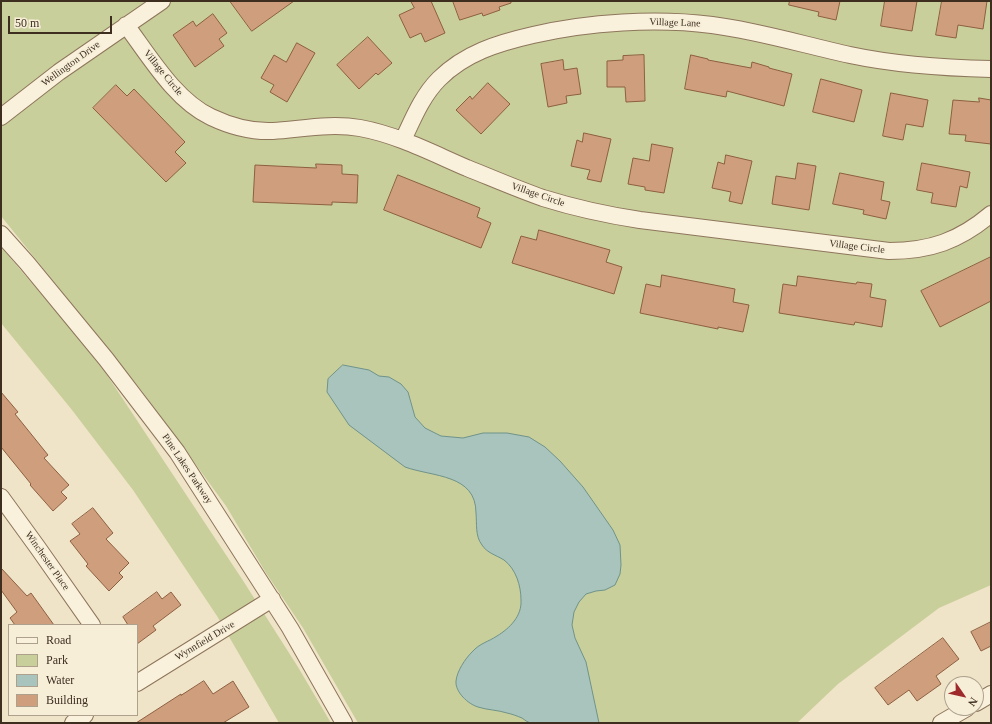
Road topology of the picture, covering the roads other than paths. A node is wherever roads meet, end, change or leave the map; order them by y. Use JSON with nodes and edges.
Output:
{"nodes":[{"id":1,"x":162,"y":1,"type":"edge"},
{"id":2,"x":126,"y":25,"type":"junction"},
{"id":3,"x":991,"y":69,"type":"edge"},
{"id":4,"x":1,"y":117,"type":"edge"},
{"id":5,"x":403,"y":140,"type":"junction"},
{"id":6,"x":991,"y":214,"type":"edge"},
{"id":7,"x":1,"y":234,"type":"edge"},
{"id":8,"x":1,"y":497,"type":"edge"},
{"id":9,"x":272,"y":599,"type":"junction"},
{"id":10,"x":91,"y":624,"type":"edge"},
{"id":11,"x":138,"y":682,"type":"edge"},
{"id":12,"x":84,"y":716,"type":"edge"},
{"id":13,"x":953,"y":716,"type":"edge"},
{"id":14,"x":73,"y":723,"type":"edge"},
{"id":15,"x":344,"y":723,"type":"edge"},
{"id":16,"x":941,"y":723,"type":"edge"}],
"edges":[{"from":1,"to":2,"type":"street","name":"Wellington Drive"},
{"from":2,"to":4,"type":"street","name":"Wellington Drive"},
{"from":2,"to":5,"type":"street","name":"Village Circle"},
{"from":3,"to":5,"type":"street","name":"Village Lane"},
{"from":5,"to":6,"type":"street","name":"Village Circle"},
{"from":7,"to":9,"type":"street","name":"Pine Lakes Parkway"},
{"from":8,"to":10,"type":"street","name":"Winchester Place"},
{"from":9,"to":11,"type":"street","name":"Wynnfield Drive"},
{"from":9,"to":15,"type":"street","name":"Pine Lakes Parkway"},
{"from":12,"to":14,"type":"street"},
{"from":13,"to":16,"type":"street"}]}
